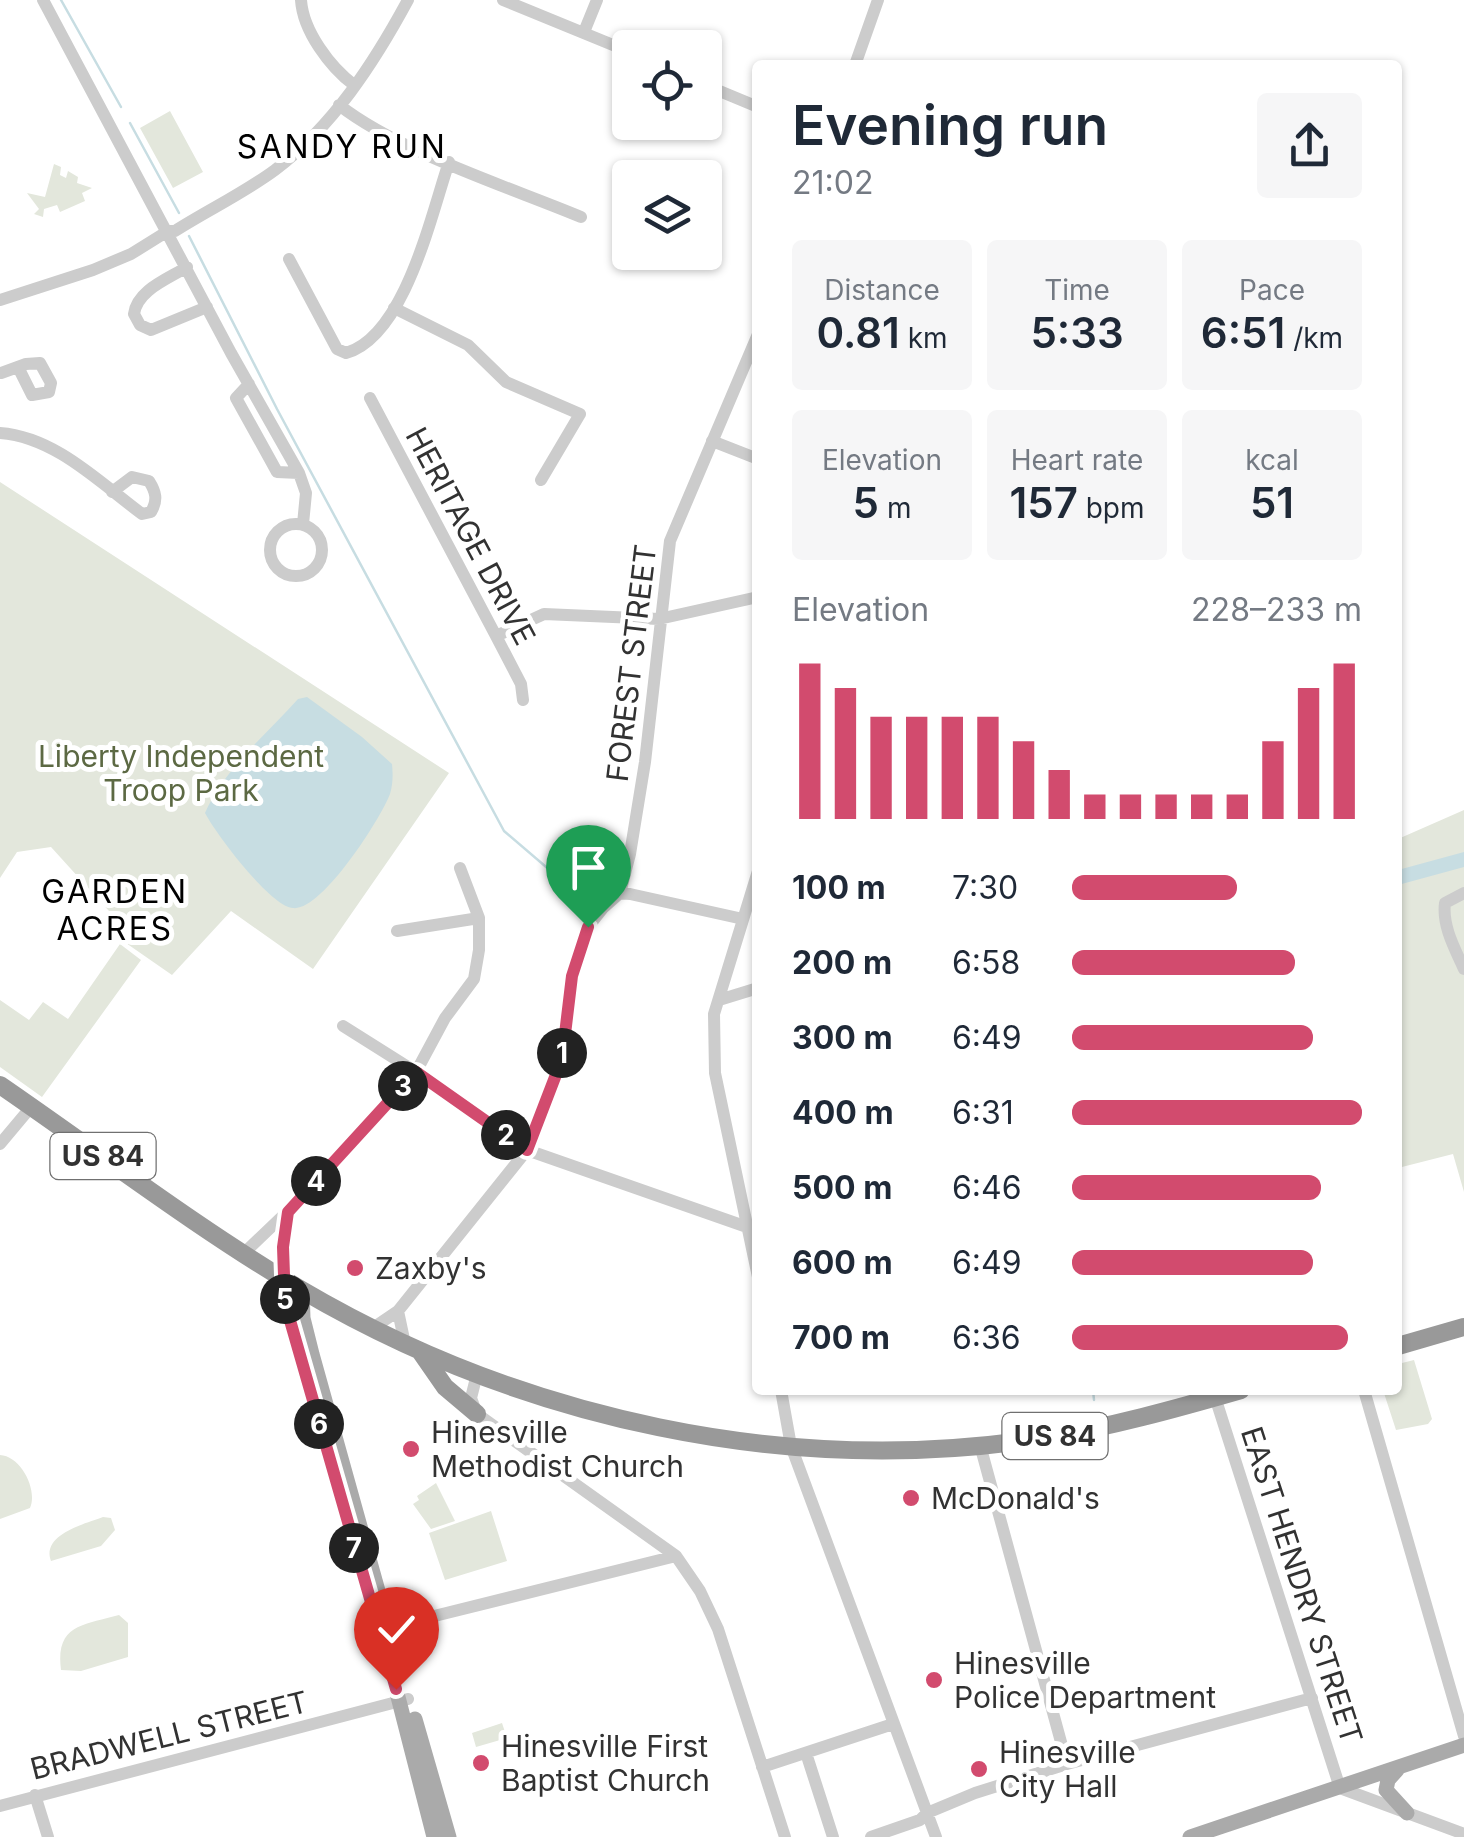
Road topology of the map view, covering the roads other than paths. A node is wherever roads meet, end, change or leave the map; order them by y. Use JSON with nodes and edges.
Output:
{"nodes":[{"id":1,"x":43,"y":0,"type":"edge"},
{"id":2,"x":301,"y":0,"type":"edge"},
{"id":3,"x":408,"y":0,"type":"edge"},
{"id":4,"x":503,"y":0,"type":"edge"},
{"id":5,"x":597,"y":0,"type":"edge"},
{"id":6,"x":878,"y":0,"type":"edge"},
{"id":7,"x":584,"y":32,"type":"junction"},
{"id":8,"x":612,"y":44,"type":"edge"},
{"id":9,"x":857,"y":60,"type":"edge"},
{"id":10,"x":354,"y":85,"type":"junction"},
{"id":11,"x":722,"y":91,"type":"edge"},
{"id":12,"x":752,"y":104,"type":"edge"},
{"id":13,"x":339,"y":105,"type":"junction"},
{"id":14,"x":449,"y":162,"type":"junction"},
{"id":15,"x":581,"y":216,"type":"dead end"},
{"id":16,"x":168,"y":231,"type":"junction"},
{"id":17,"x":289,"y":259,"type":"dead end"},
{"id":18,"x":187,"y":268,"type":"junction"},
{"id":19,"x":0,"y":300,"type":"edge"},
{"id":20,"x":208,"y":307,"type":"junction"},
{"id":21,"x":394,"y":308,"type":"junction"},
{"id":22,"x":752,"y":348,"type":"edge"},
{"id":23,"x":18,"y":367,"type":"dead end"},
{"id":24,"x":0,"y":373,"type":"edge"},
{"id":25,"x":370,"y":398,"type":"dead end"},
{"id":26,"x":0,"y":433,"type":"edge"},
{"id":27,"x":712,"y":441,"type":"junction"},
{"id":28,"x":752,"y":457,"type":"edge"},
{"id":29,"x":541,"y":480,"type":"dead end"},
{"id":30,"x":112,"y":492,"type":"dead end"},
{"id":31,"x":302,"y":524,"type":"junction"},
{"id":32,"x":752,"y":597,"type":"edge"},
{"id":33,"x":659,"y":619,"type":"junction"},
{"id":34,"x":496,"y":636,"type":"junction"},
{"id":35,"x":524,"y":700,"type":"dead end"},
{"id":36,"x":460,"y":868,"type":"dead end"},
{"id":37,"x":752,"y":889,"type":"edge"},
{"id":38,"x":620,"y":893,"type":"junction"},
{"id":39,"x":1464,"y":893,"type":"edge"},
{"id":40,"x":479,"y":918,"type":"junction"},
{"id":41,"x":742,"y":919,"type":"junction"},
{"id":42,"x":397,"y":932,"type":"dead end"},
{"id":43,"x":1464,"y":969,"type":"edge"},
{"id":44,"x":752,"y":990,"type":"edge"},
{"id":45,"x":720,"y":1000,"type":"junction"},
{"id":46,"x":343,"y":1026,"type":"dead end"},
{"id":47,"x":416,"y":1072,"type":"junction"},
{"id":48,"x":0,"y":1085,"type":"edge"},
{"id":49,"x":32,"y":1107,"type":"junction"},
{"id":50,"x":0,"y":1144,"type":"edge"},
{"id":51,"x":527,"y":1150,"type":"junction"},
{"id":52,"x":288,"y":1212,"type":"junction"},
{"id":53,"x":747,"y":1227,"type":"junction"},
{"id":54,"x":752,"y":1250,"type":"edge"},
{"id":55,"x":245,"y":1252,"type":"junction"},
{"id":56,"x":283,"y":1278,"type":"junction"},
{"id":57,"x":302,"y":1290,"type":"junction"},
{"id":58,"x":398,"y":1311,"type":"junction"},
{"id":59,"x":1464,"y":1326,"type":"edge"},
{"id":60,"x":372,"y":1328,"type":"junction"},
{"id":61,"x":1402,"y":1345,"type":"edge"},
{"id":62,"x":412,"y":1347,"type":"junction"},
{"id":63,"x":477,"y":1374,"type":"junction"},
{"id":64,"x":781,"y":1395,"type":"edge"},
{"id":65,"x":1222,"y":1395,"type":"edge"},
{"id":66,"x":1365,"y":1395,"type":"edge"},
{"id":67,"x":1215,"y":1397,"type":"junction"},
{"id":68,"x":477,"y":1414,"type":"junction"},
{"id":69,"x":980,"y":1445,"type":"junction"},
{"id":70,"x":791,"y":1446,"type":"junction"},
{"id":71,"x":676,"y":1556,"type":"junction"},
{"id":72,"x":383,"y":1628,"type":"junction"},
{"id":73,"x":1312,"y":1698,"type":"junction"},
{"id":74,"x":403,"y":1700,"type":"junction"},
{"id":75,"x":893,"y":1724,"type":"junction"},
{"id":76,"x":1464,"y":1736,"type":"edge"},
{"id":77,"x":1464,"y":1745,"type":"edge"},
{"id":78,"x":806,"y":1753,"type":"junction"},
{"id":79,"x":1067,"y":1764,"type":"junction"},
{"id":80,"x":762,"y":1767,"type":"junction"},
{"id":81,"x":1398,"y":1768,"type":"junction"},
{"id":82,"x":1340,"y":1788,"type":"junction"},
{"id":83,"x":35,"y":1795,"type":"junction"},
{"id":84,"x":0,"y":1806,"type":"edge"},
{"id":85,"x":927,"y":1813,"type":"junction"},
{"id":86,"x":1407,"y":1813,"type":"junction"},
{"id":87,"x":1464,"y":1834,"type":"edge"},
{"id":88,"x":48,"y":1837,"type":"edge"},
{"id":89,"x":434,"y":1837,"type":"edge"},
{"id":90,"x":449,"y":1837,"type":"edge"},
{"id":91,"x":784,"y":1837,"type":"edge"},
{"id":92,"x":834,"y":1837,"type":"edge"},
{"id":93,"x":872,"y":1837,"type":"edge"},
{"id":94,"x":936,"y":1837,"type":"edge"},
{"id":95,"x":1190,"y":1837,"type":"edge"}],
"edges":[{"from":1,"to":16,"type":"street"},
{"from":2,"to":10,"type":"street"},
{"from":3,"to":10,"type":"street"},
{"from":4,"to":7,"type":"street"},
{"from":5,"to":7,"type":"street"},
{"from":6,"to":9,"type":"street"},
{"from":7,"to":8,"type":"street"},
{"from":10,"to":13,"type":"street"},
{"from":11,"to":12,"type":"street"},
{"from":13,"to":14,"type":"street"},
{"from":13,"to":16,"type":"street"},
{"from":14,"to":15,"type":"street"},
{"from":14,"to":21,"type":"street"},
{"from":16,"to":18,"type":"street"},
{"from":16,"to":19,"type":"street"},
{"from":17,"to":21,"type":"street"},
{"from":18,"to":20,"type":"street"},
{"from":18,"to":20,"type":"street"},
{"from":20,"to":31,"type":"street"},
{"from":21,"to":29,"type":"street"},
{"from":22,"to":27,"type":"street","name":"FOREST STREET"},
{"from":23,"to":24,"type":"street"},
{"from":25,"to":34,"type":"street","name":"HERITAGE DRIVE"},
{"from":26,"to":30,"type":"street"},
{"from":27,"to":28,"type":"street"},
{"from":27,"to":33,"type":"street","name":"FOREST STREET"},
{"from":31,"to":31,"type":"street"},
{"from":32,"to":33,"type":"street"},
{"from":33,"to":34,"type":"street"},
{"from":33,"to":38,"type":"street","name":"FOREST STREET"},
{"from":34,"to":35,"type":"street","name":"HERITAGE DRIVE"},
{"from":36,"to":40,"type":"street"},
{"from":37,"to":41,"type":"street"},
{"from":38,"to":41,"type":"street"},
{"from":38,"to":51,"type":"street"},
{"from":39,"to":43,"type":"street"},
{"from":40,"to":42,"type":"street"},
{"from":40,"to":47,"type":"street"},
{"from":41,"to":45,"type":"street"},
{"from":44,"to":45,"type":"street"},
{"from":45,"to":53,"type":"street"},
{"from":46,"to":47,"type":"street"},
{"from":47,"to":51,"type":"street"},
{"from":47,"to":52,"type":"street"},
{"from":48,"to":49,"type":"highway","number":"US 84"},
{"from":49,"to":50,"type":"street"},
{"from":49,"to":55,"type":"highway","number":"US 84"},
{"from":51,"to":53,"type":"street"},
{"from":51,"to":58,"type":"street"},
{"from":52,"to":55,"type":"street"},
{"from":52,"to":56,"type":"street"},
{"from":53,"to":54,"type":"street"},
{"from":55,"to":56,"type":"highway","number":"US 84"},
{"from":56,"to":57,"type":"highway","number":"US 84"},
{"from":56,"to":72,"type":"main road"},
{"from":57,"to":60,"type":"highway","number":"US 84"},
{"from":57,"to":72,"type":"main road"},
{"from":58,"to":60,"type":"street"},
{"from":58,"to":62,"type":"street"},
{"from":59,"to":61,"type":"highway"},
{"from":60,"to":62,"type":"highway","number":"US 84"},
{"from":62,"to":63,"type":"highway","number":"US 84"},
{"from":62,"to":68,"type":"highway"},
{"from":63,"to":68,"type":"street"},
{"from":63,"to":70,"type":"highway","number":"US 84"},
{"from":64,"to":70,"type":"street"},
{"from":65,"to":67,"type":"highway","number":"US 84"},
{"from":66,"to":76,"type":"street"},
{"from":67,"to":69,"type":"highway","number":"US 84"},
{"from":67,"to":73,"type":"street","name":"EAST HENDRY STREET"},
{"from":68,"to":71,"type":"street"},
{"from":69,"to":70,"type":"highway","number":"US 84"},
{"from":69,"to":79,"type":"street"},
{"from":70,"to":75,"type":"street"},
{"from":71,"to":72,"type":"street"},
{"from":71,"to":80,"type":"street"},
{"from":72,"to":74,"type":"main road"},
{"from":73,"to":79,"type":"street"},
{"from":73,"to":82,"type":"street","name":"EAST HENDRY STREET"},
{"from":74,"to":83,"type":"street","name":"BRADWELL STREET"},
{"from":74,"to":89,"type":"main road"},
{"from":74,"to":90,"type":"main road"},
{"from":75,"to":78,"type":"street"},
{"from":75,"to":85,"type":"street"},
{"from":77,"to":81,"type":"main road"},
{"from":78,"to":80,"type":"street"},
{"from":78,"to":92,"type":"street"},
{"from":79,"to":85,"type":"street"},
{"from":80,"to":91,"type":"street"},
{"from":81,"to":82,"type":"main road"},
{"from":81,"to":86,"type":"main road"},
{"from":82,"to":86,"type":"street"},
{"from":82,"to":95,"type":"main road"},
{"from":83,"to":84,"type":"street","name":"BRADWELL STREET"},
{"from":83,"to":88,"type":"street"},
{"from":85,"to":93,"type":"street"},
{"from":85,"to":94,"type":"street"},
{"from":86,"to":87,"type":"street"}]}
